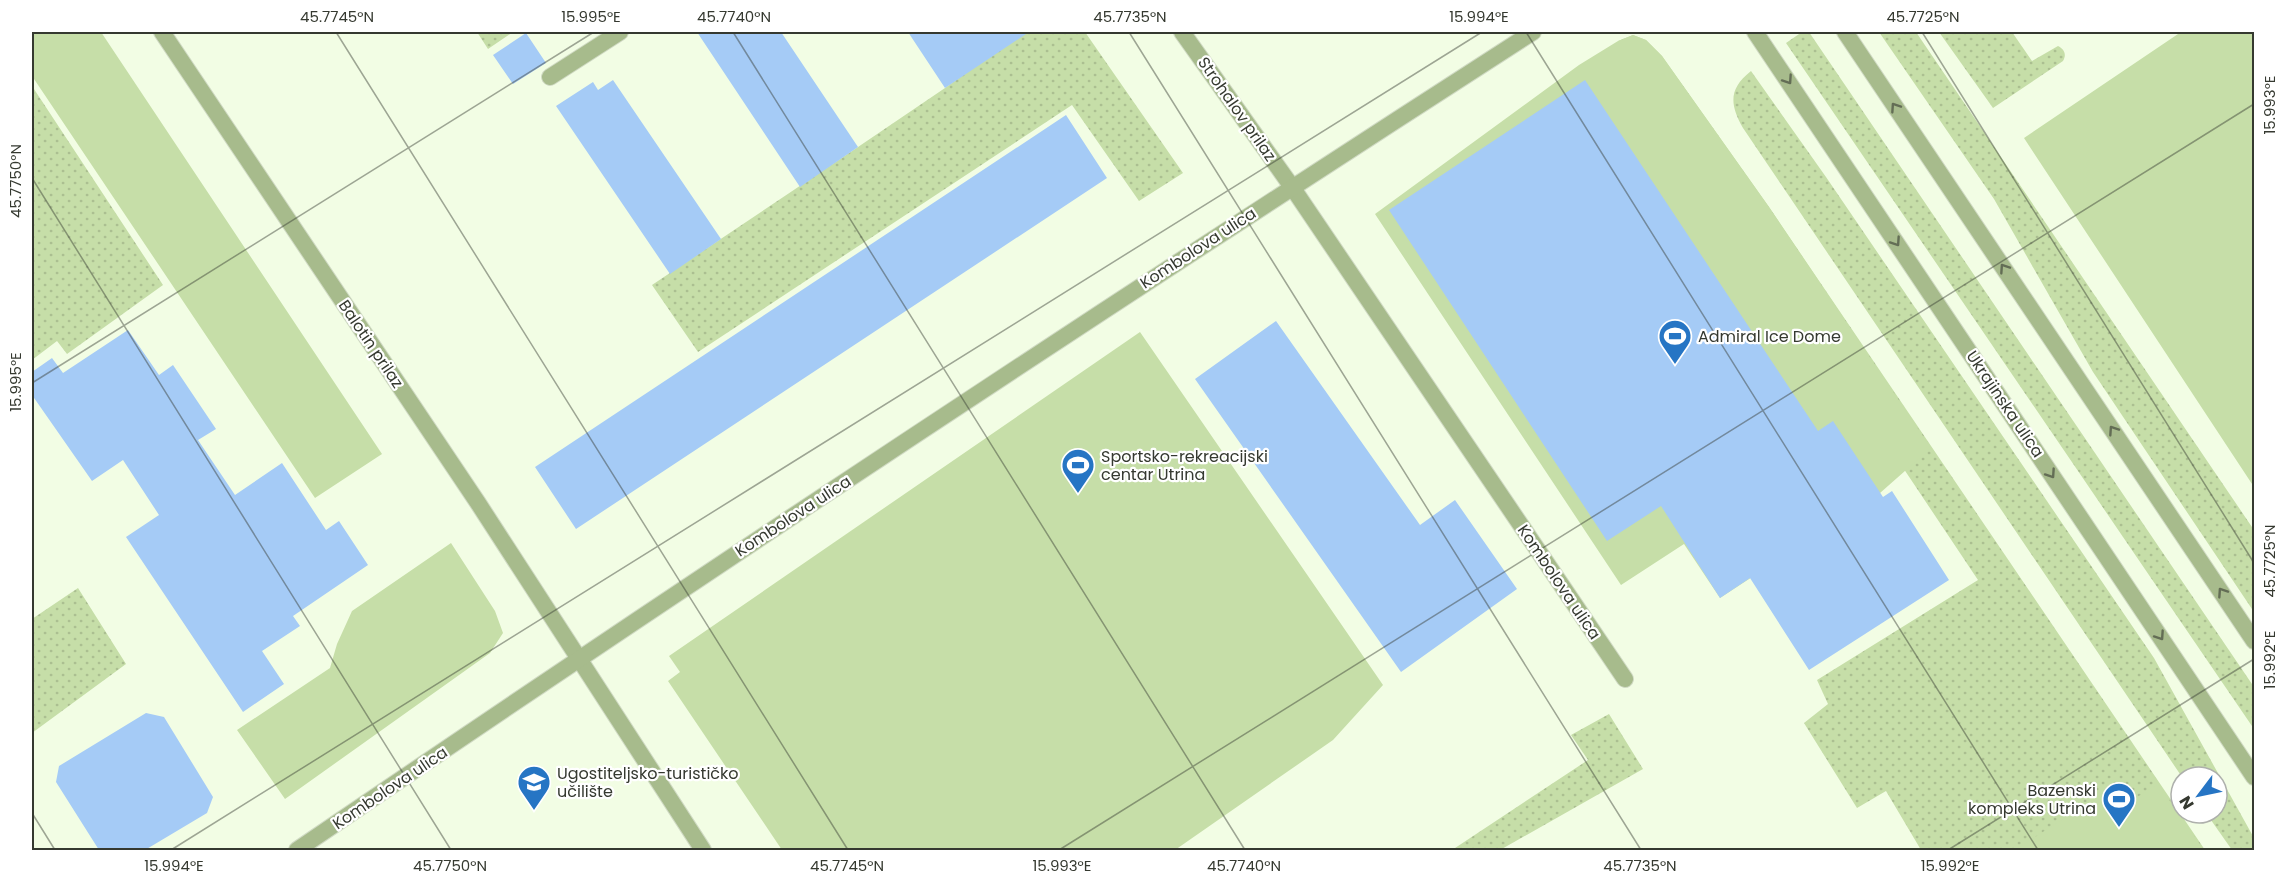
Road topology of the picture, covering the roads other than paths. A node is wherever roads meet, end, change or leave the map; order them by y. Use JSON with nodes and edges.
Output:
{"nodes":[{"id":1,"x":162,"y":32,"type":"edge"},
{"id":2,"x":620,"y":32,"type":"edge"},
{"id":3,"x":1182,"y":32,"type":"edge"},
{"id":4,"x":1533,"y":32,"type":"edge"},
{"id":5,"x":1755,"y":32,"type":"edge"},
{"id":6,"x":1845,"y":32,"type":"edge"},
{"id":7,"x":550,"y":77,"type":"dead end"},
{"id":8,"x":1292,"y":187,"type":"junction"},
{"id":9,"x":2254,"y":641,"type":"edge"},
{"id":10,"x":578,"y":659,"type":"junction"},
{"id":11,"x":1625,"y":679,"type":"dead end"},
{"id":12,"x":2254,"y":777,"type":"edge"},
{"id":13,"x":297,"y":850,"type":"edge"},
{"id":14,"x":703,"y":850,"type":"edge"}],
"edges":[{"from":1,"to":10,"type":"street","name":"Balotin prilaz"},
{"from":2,"to":7,"type":"street"},
{"from":3,"to":8,"type":"street","name":"Strohalov prilaz"},
{"from":4,"to":8,"type":"street","name":"Kombolova ulica"},
{"from":5,"to":12,"type":"street","name":"Ukrajinska ulica","one_way":true},
{"from":9,"to":6,"type":"street","one_way":true},
{"from":8,"to":10,"type":"street","name":"Kombolova ulica"},
{"from":8,"to":11,"type":"street","name":"Kombolova ulica"},
{"from":10,"to":13,"type":"street","name":"Kombolova ulica"},
{"from":10,"to":14,"type":"street","name":"Balotin prilaz"}]}
